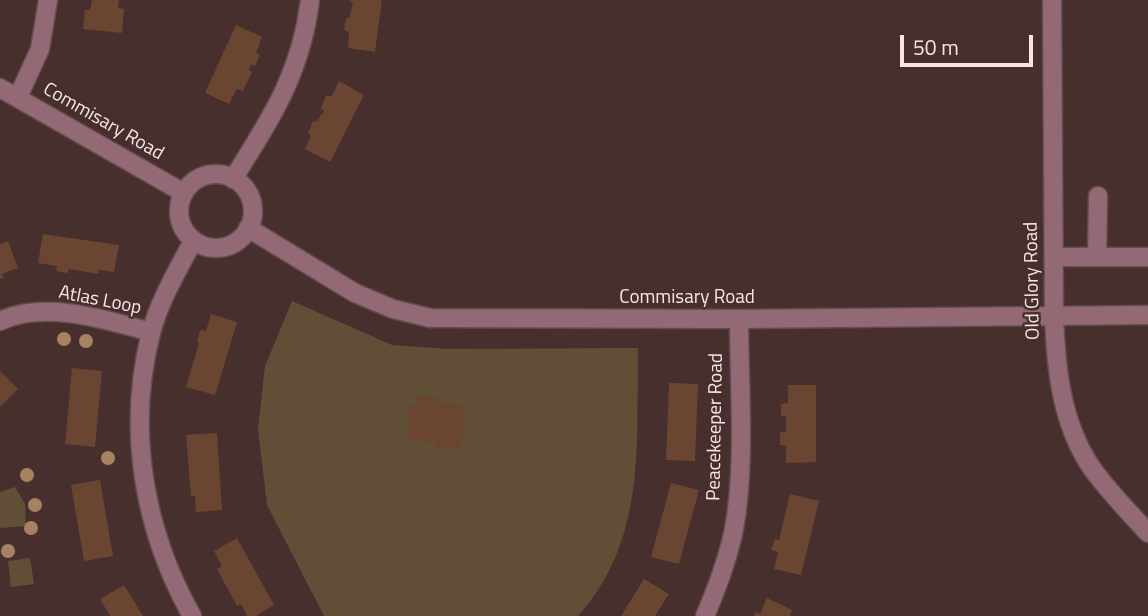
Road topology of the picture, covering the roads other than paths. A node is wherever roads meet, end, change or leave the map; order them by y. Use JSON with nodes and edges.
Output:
{"nodes":[{"id":1,"x":48,"y":0,"type":"edge"},
{"id":2,"x":310,"y":0,"type":"edge"},
{"id":3,"x":1052,"y":0,"type":"edge"},
{"id":4,"x":0,"y":88,"type":"edge"},
{"id":5,"x":18,"y":97,"type":"junction"},
{"id":6,"x":233,"y":179,"type":"junction"},
{"id":7,"x":184,"y":193,"type":"junction"},
{"id":8,"x":1098,"y":196,"type":"dead end"},
{"id":9,"x":248,"y":228,"type":"junction"},
{"id":10,"x":193,"y":241,"type":"junction"},
{"id":11,"x":1054,"y":257,"type":"junction"},
{"id":12,"x":1097,"y":257,"type":"junction"},
{"id":13,"x":1148,"y":257,"type":"edge"},
{"id":14,"x":1148,"y":315,"type":"edge"},
{"id":15,"x":1054,"y":316,"type":"junction"},
{"id":16,"x":738,"y":319,"type":"junction"},
{"id":17,"x":0,"y":321,"type":"edge"},
{"id":18,"x":151,"y":332,"type":"junction"},
{"id":19,"x":1148,"y":533,"type":"edge"},
{"id":20,"x":192,"y":616,"type":"edge"},
{"id":21,"x":705,"y":616,"type":"edge"}],
"edges":[{"from":1,"to":5,"type":"street"},
{"from":2,"to":6,"type":"street"},
{"from":3,"to":11,"type":"street","name":"Old Glory Road"},
{"from":4,"to":5,"type":"street","name":"Commisary Road"},
{"from":5,"to":7,"type":"street","name":"Commisary Road"},
{"from":6,"to":7,"type":"street"},
{"from":6,"to":9,"type":"street"},
{"from":7,"to":10,"type":"street"},
{"from":8,"to":12,"type":"street"},
{"from":9,"to":10,"type":"street"},
{"from":9,"to":16,"type":"street","name":"Commisary Road"},
{"from":10,"to":18,"type":"street"},
{"from":11,"to":12,"type":"street"},
{"from":11,"to":15,"type":"street","name":"Old Glory Road"},
{"from":12,"to":13,"type":"street"},
{"from":14,"to":15,"type":"street","name":"Commisary Road"},
{"from":15,"to":16,"type":"street","name":"Commisary Road"},
{"from":15,"to":19,"type":"street","name":"Old Glory Road"},
{"from":16,"to":21,"type":"street","name":"Peacekeeper Road"},
{"from":17,"to":18,"type":"street","name":"Atlas Loop"},
{"from":18,"to":20,"type":"street"}]}
